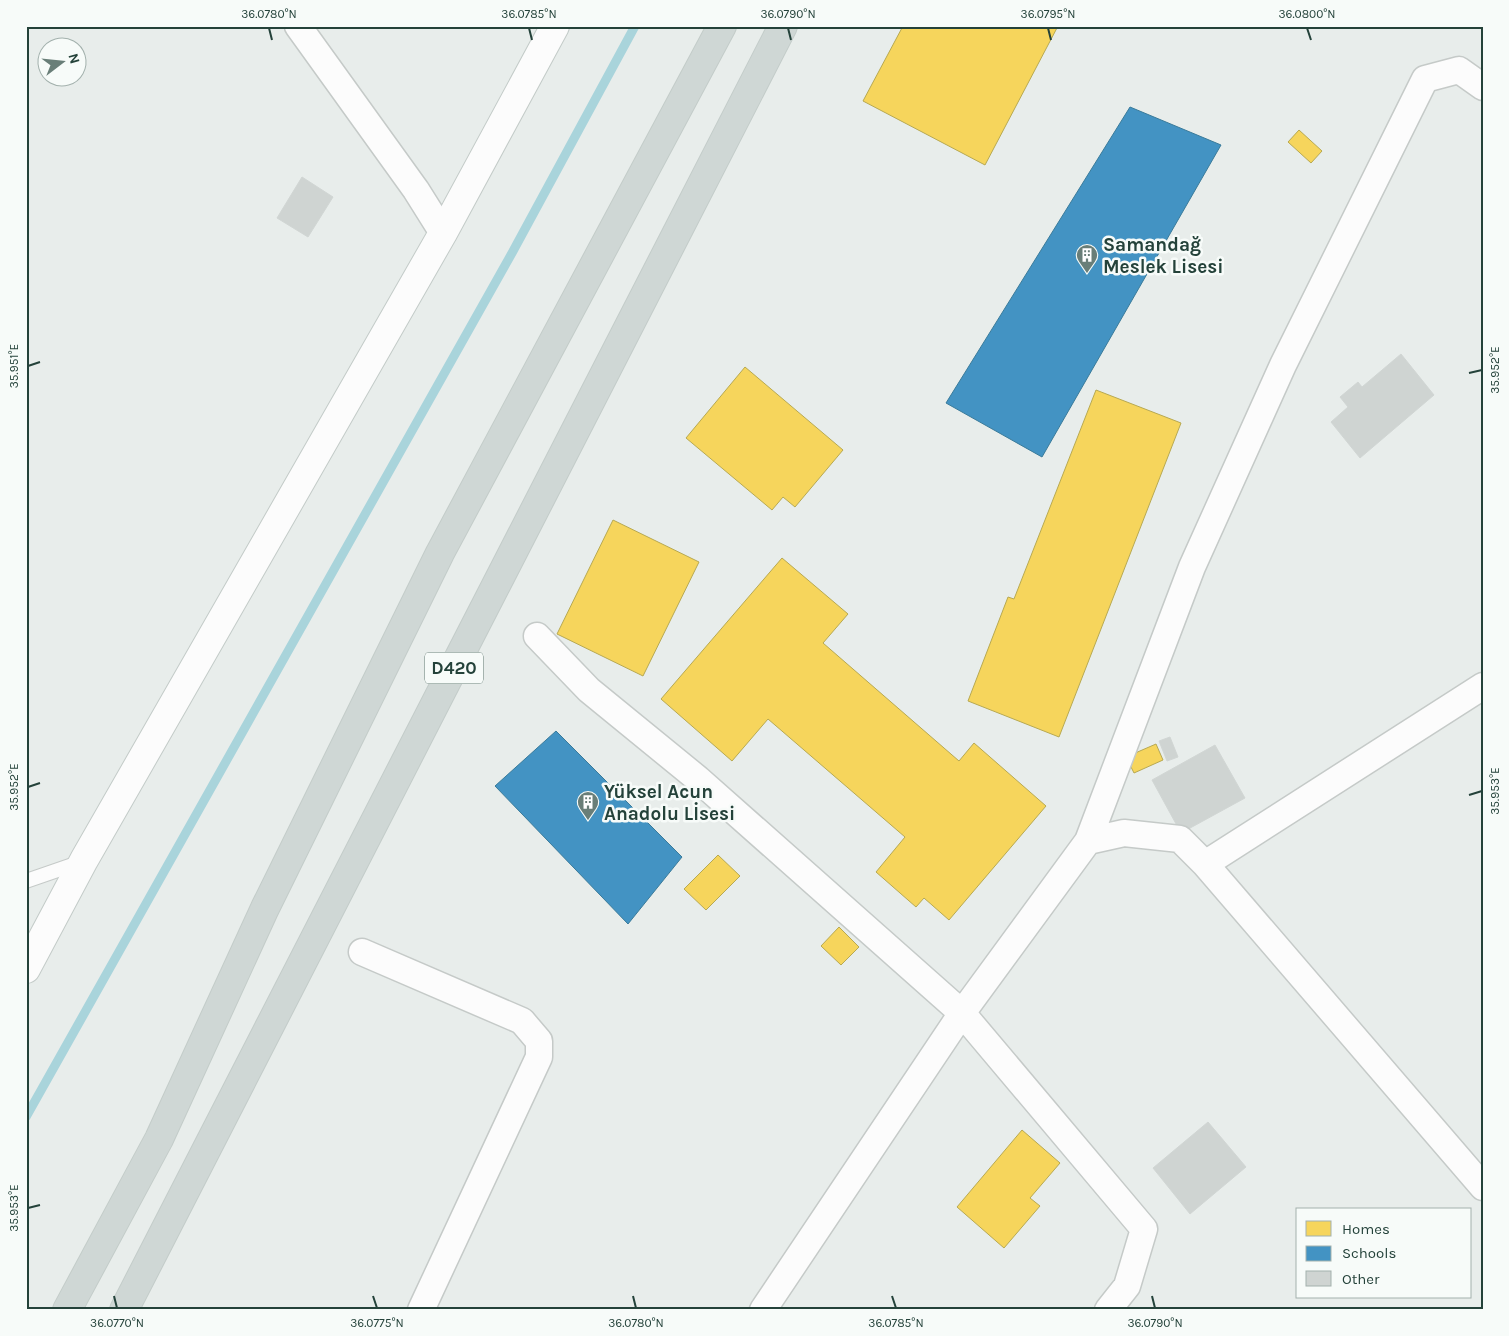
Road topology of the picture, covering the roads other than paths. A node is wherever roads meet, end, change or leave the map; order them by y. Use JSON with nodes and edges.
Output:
{"nodes":[{"id":1,"x":298,"y":26,"type":"edge"},
{"id":2,"x":556,"y":26,"type":"edge"},
{"id":3,"x":722,"y":26,"type":"edge"},
{"id":4,"x":783,"y":26,"type":"edge"},
{"id":5,"x":1483,"y":87,"type":"edge"},
{"id":6,"x":443,"y":233,"type":"junction"},
{"id":7,"x":537,"y":636,"type":"dead end"},
{"id":8,"x":1483,"y":686,"type":"edge"},
{"id":9,"x":1088,"y":841,"type":"junction"},
{"id":10,"x":84,"y":860,"type":"junction"},
{"id":11,"x":1205,"y":864,"type":"junction"},
{"id":12,"x":26,"y":881,"type":"edge"},
{"id":13,"x":362,"y":952,"type":"dead end"},
{"id":14,"x":26,"y":969,"type":"edge"},
{"id":15,"x":962,"y":1013,"type":"junction"},
{"id":16,"x":1483,"y":1187,"type":"edge"},
{"id":17,"x":67,"y":1310,"type":"edge"},
{"id":18,"x":124,"y":1310,"type":"edge"},
{"id":19,"x":421,"y":1310,"type":"edge"},
{"id":20,"x":763,"y":1310,"type":"edge"},
{"id":21,"x":1108,"y":1310,"type":"edge"}],
"edges":[{"from":1,"to":6,"type":"street"},
{"from":2,"to":6,"type":"street"},
{"from":3,"to":17,"type":"main road"},
{"from":4,"to":18,"type":"main road","number":"D420"},
{"from":5,"to":9,"type":"street"},
{"from":6,"to":10,"type":"street"},
{"from":7,"to":15,"type":"street"},
{"from":8,"to":11,"type":"street"},
{"from":9,"to":11,"type":"street"},
{"from":9,"to":15,"type":"street"},
{"from":10,"to":12,"type":"lane"},
{"from":10,"to":14,"type":"street"},
{"from":11,"to":16,"type":"street"},
{"from":13,"to":19,"type":"street"},
{"from":15,"to":20,"type":"street"},
{"from":15,"to":21,"type":"street"}]}
